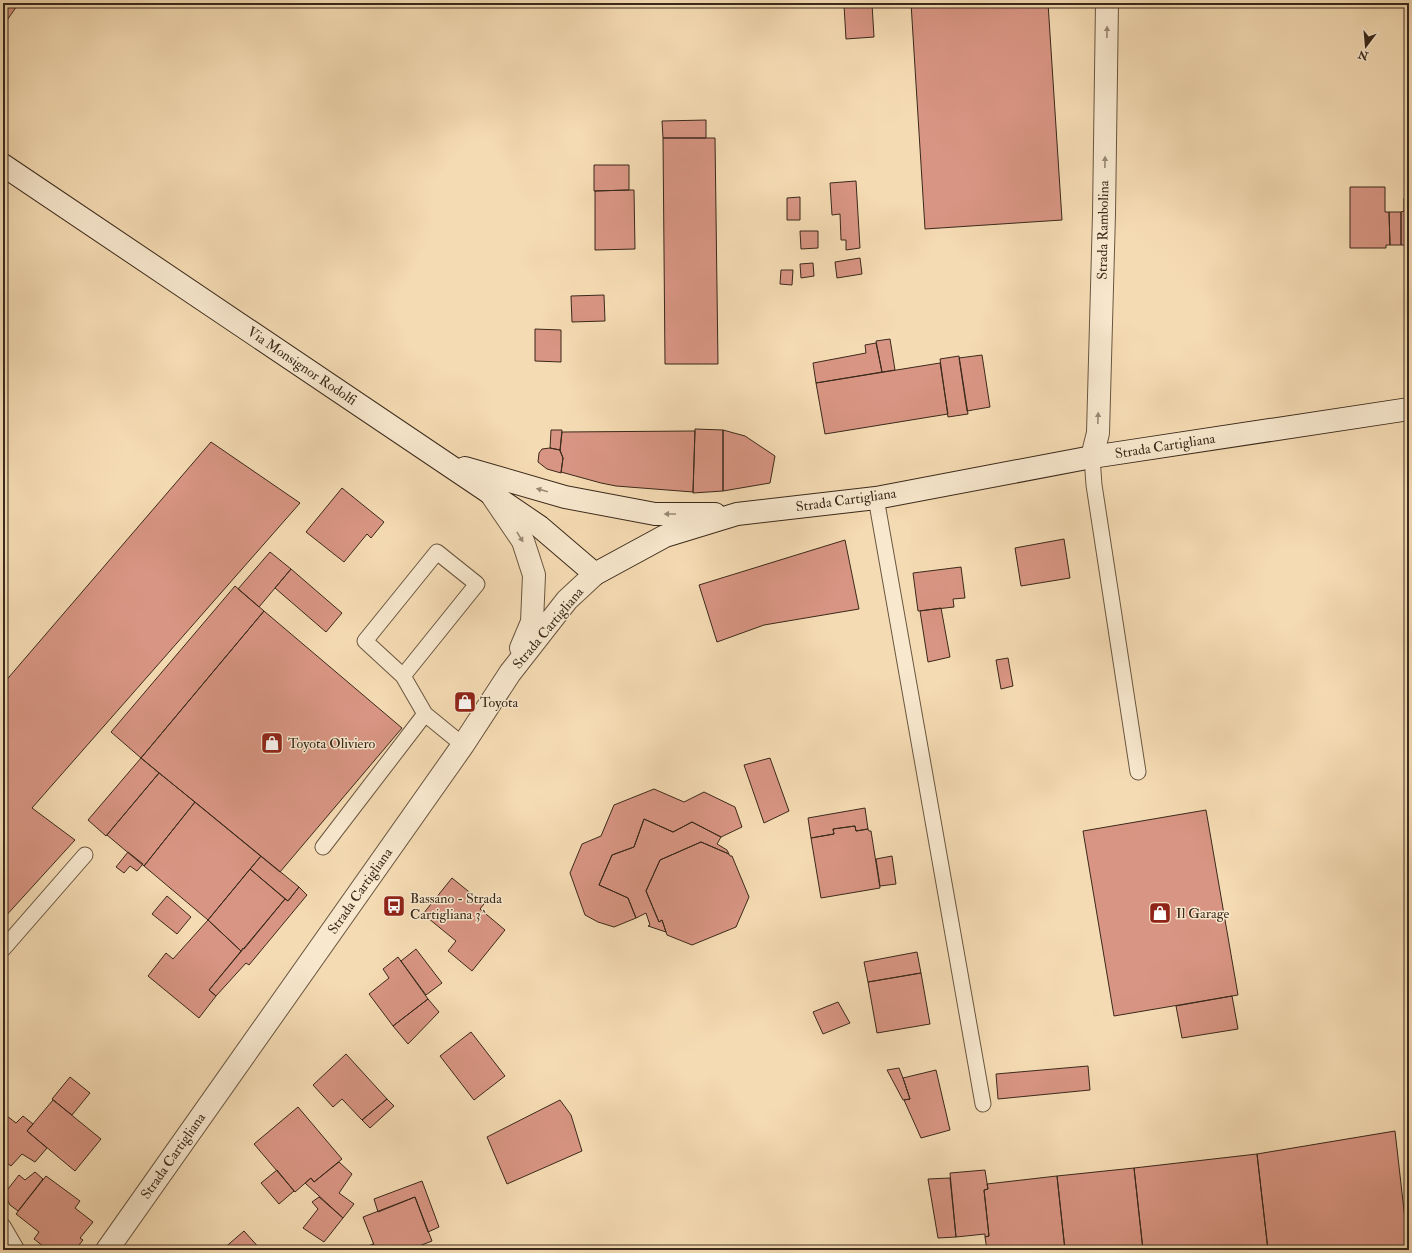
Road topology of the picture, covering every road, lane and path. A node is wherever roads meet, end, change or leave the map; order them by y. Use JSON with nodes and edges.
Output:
{"nodes":[{"id":1,"x":1107,"y":3,"type":"edge"},
{"id":2,"x":3,"y":165,"type":"edge"},
{"id":3,"x":1409,"y":408,"type":"edge"},
{"id":4,"x":1092,"y":457,"type":"junction"},
{"id":5,"x":448,"y":464,"type":"junction"},
{"id":6,"x":490,"y":493,"type":"junction"},
{"id":7,"x":876,"y":498,"type":"junction"},
{"id":8,"x":736,"y":514,"type":"junction"},
{"id":9,"x":595,"y":574,"type":"junction"},
{"id":10,"x":510,"y":673,"type":"junction"},
{"id":11,"x":403,"y":676,"type":"junction"},
{"id":12,"x":425,"y":714,"type":"junction"},
{"id":13,"x":463,"y":744,"type":"junction"},
{"id":14,"x":1138,"y":772,"type":"dead end"},
{"id":15,"x":323,"y":847,"type":"dead end"},
{"id":16,"x":85,"y":854,"type":"dead end"},
{"id":17,"x":3,"y":949,"type":"edge"},
{"id":18,"x":984,"y":1104,"type":"dead end"},
{"id":19,"x":3,"y":1226,"type":"edge"},
{"id":20,"x":17,"y":1250,"type":"edge"},
{"id":21,"x":107,"y":1250,"type":"edge"}],
"edges":[{"from":4,"to":1,"type":"street","name":"Strada Rambolina","one_way":true},
{"from":2,"to":5,"type":"street","name":"Via Monsignor Rodolfi"},
{"from":3,"to":4,"type":"street","name":"Strada Cartigliana"},
{"from":4,"to":7,"type":"street","name":"Strada Cartigliana"},
{"from":4,"to":14,"type":"lane"},
{"from":5,"to":6,"type":"street","name":"Via Monsignor Rodolfi"},
{"from":8,"to":5,"type":"street","one_way":true},
{"from":6,"to":9,"type":"street","name":"Via Monsignor Rodolfi"},
{"from":6,"to":10,"type":"street","one_way":true},
{"from":7,"to":8,"type":"street","name":"Strada Cartigliana"},
{"from":7,"to":18,"type":"lane"},
{"from":8,"to":9,"type":"street","name":"Strada Cartigliana"},
{"from":9,"to":10,"type":"street","name":"Strada Cartigliana"},
{"from":10,"to":13,"type":"street","name":"Strada Cartigliana"},
{"from":11,"to":11,"type":"lane"},
{"from":11,"to":12,"type":"lane"},
{"from":12,"to":13,"type":"lane"},
{"from":12,"to":15,"type":"lane"},
{"from":13,"to":21,"type":"street","name":"Strada Cartigliana"},
{"from":16,"to":17,"type":"lane"},
{"from":19,"to":20,"type":"lane"}]}
